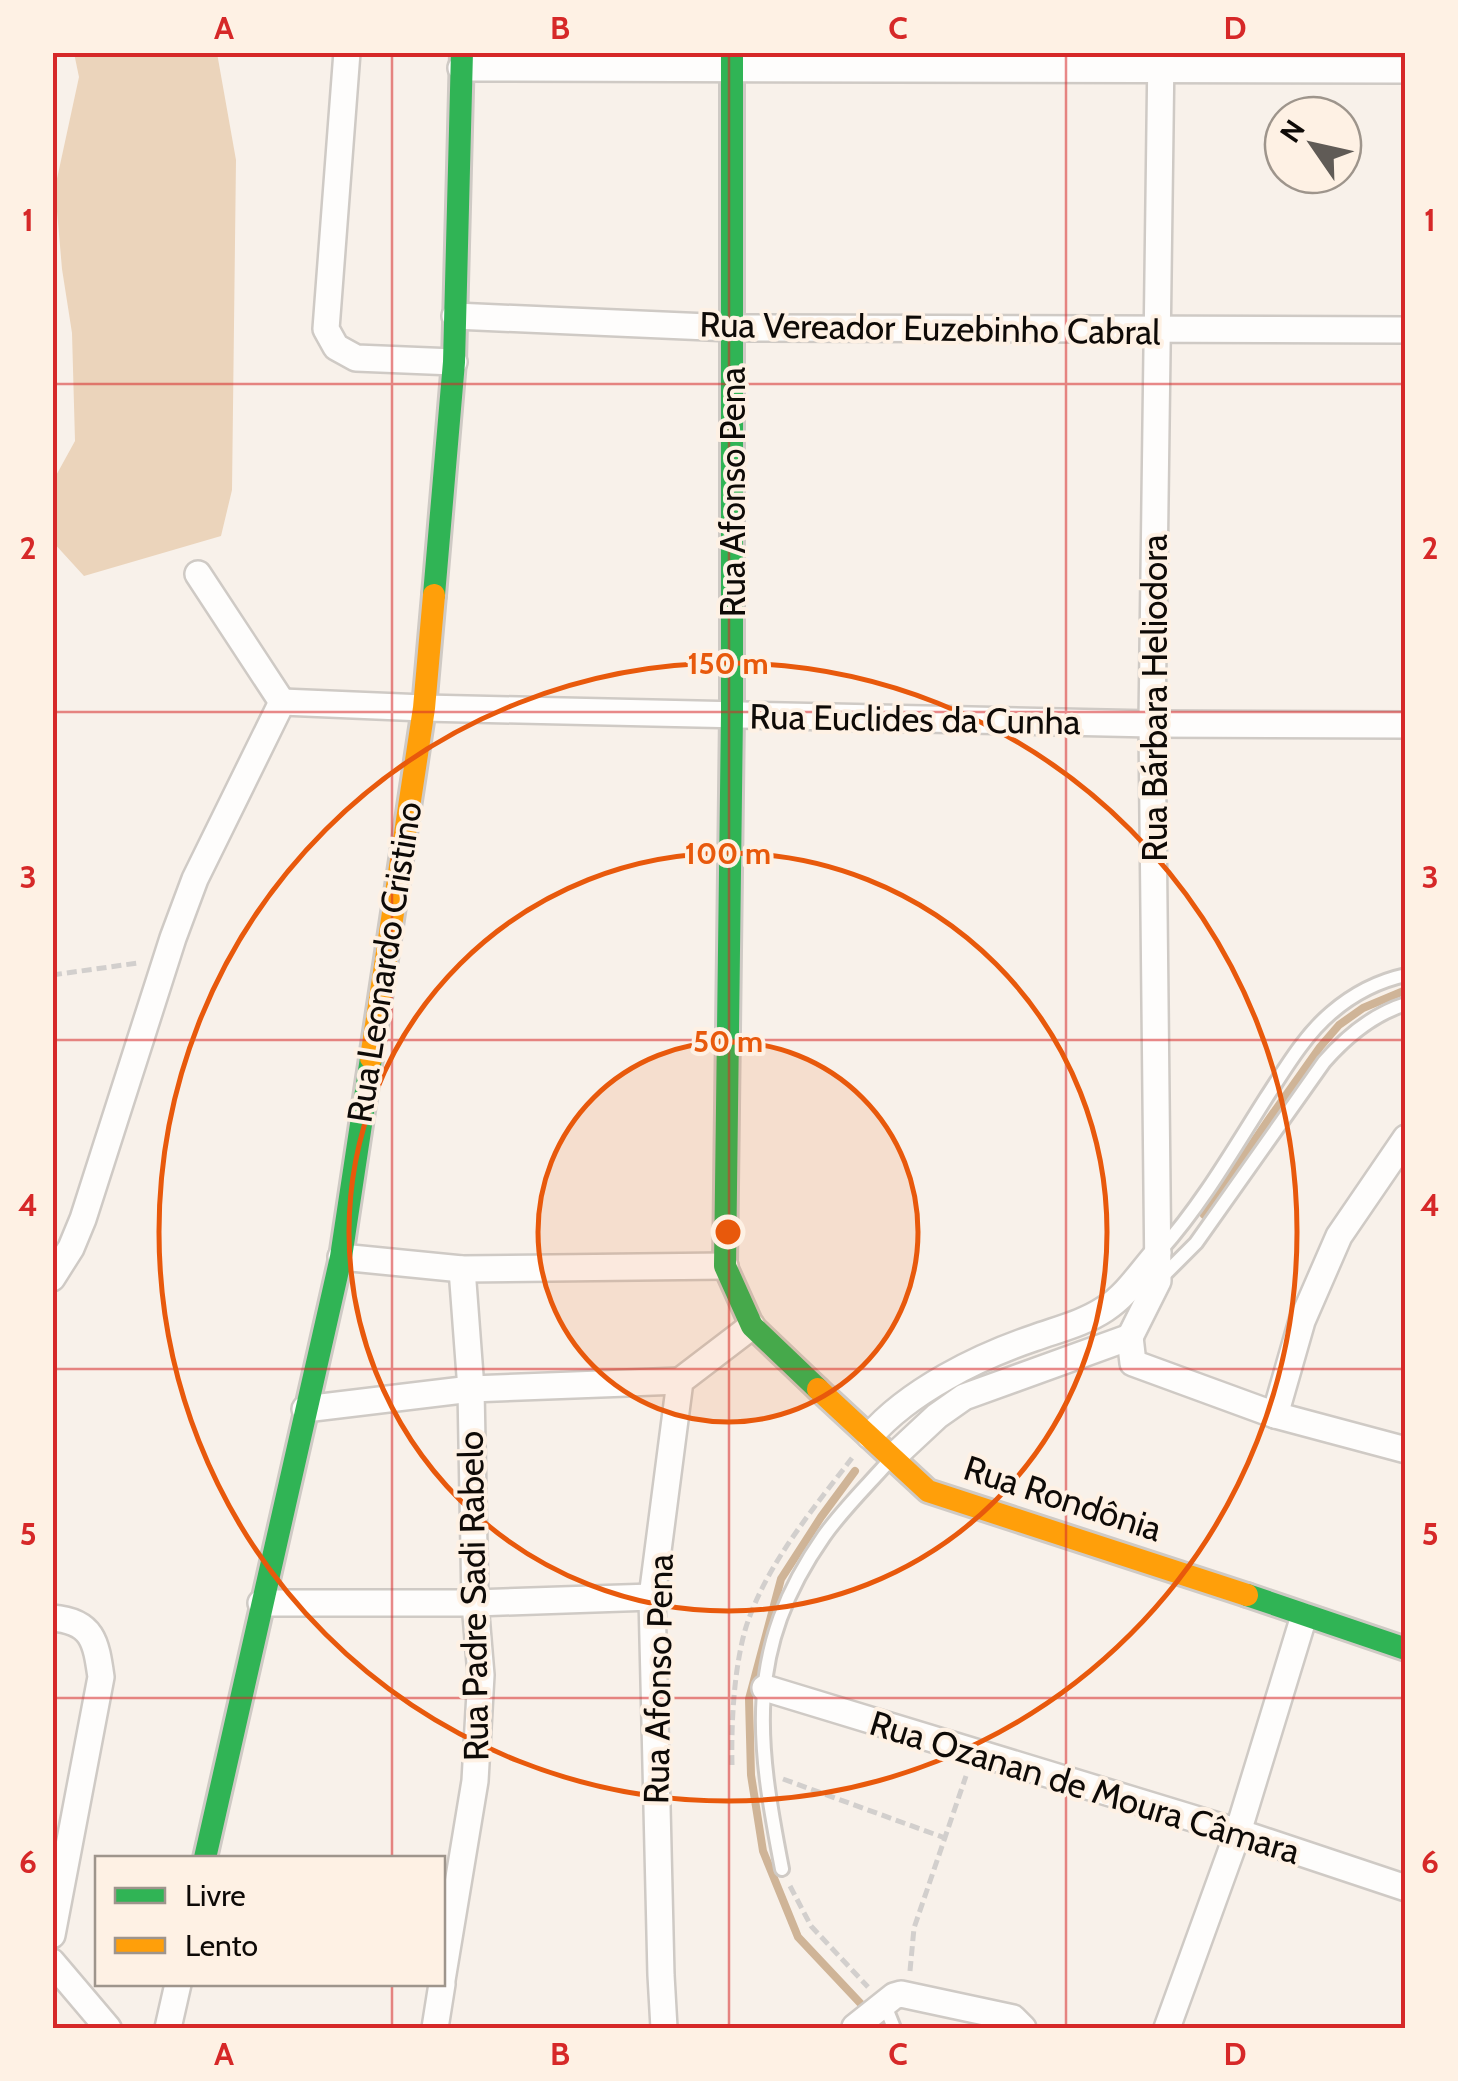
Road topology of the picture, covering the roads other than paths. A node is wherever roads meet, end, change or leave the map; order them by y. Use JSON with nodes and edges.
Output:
{"nodes":[{"id":1,"x":347,"y":52,"type":"edge"},
{"id":2,"x":462,"y":60,"type":"edge"},
{"id":3,"x":732,"y":60,"type":"edge"},
{"id":4,"x":1161,"y":60,"type":"edge"},
{"id":5,"x":1406,"y":70,"type":"edge"},
{"id":6,"x":455,"y":316,"type":"junction"},
{"id":7,"x":731,"y":328,"type":"junction"},
{"id":8,"x":1156,"y":330,"type":"junction"},
{"id":9,"x":1406,"y":330,"type":"edge"},
{"id":10,"x":454,"y":362,"type":"junction"},
{"id":11,"x":198,"y":574,"type":"dead end"},
{"id":12,"x":282,"y":702,"type":"junction"},
{"id":13,"x":424,"y":708,"type":"junction"},
{"id":14,"x":732,"y":714,"type":"junction"},
{"id":15,"x":1152,"y":724,"type":"junction"},
{"id":16,"x":1406,"y":726,"type":"edge"},
{"id":17,"x":1406,"y":975,"type":"edge"},
{"id":18,"x":1406,"y":1004,"type":"edge"},
{"id":19,"x":1406,"y":1138,"type":"edge"},
{"id":20,"x":1158,"y":1253,"type":"junction"},
{"id":21,"x":340,"y":1257,"type":"junction"},
{"id":22,"x":726,"y":1266,"type":"junction"},
{"id":23,"x":462,"y":1269,"type":"junction"},
{"id":24,"x":52,"y":1278,"type":"edge"},
{"id":25,"x":1158,"y":1281,"type":"junction"},
{"id":26,"x":752,"y":1326,"type":"junction"},
{"id":27,"x":1130,"y":1336,"type":"junction"},
{"id":28,"x":680,"y":1381,"type":"junction"},
{"id":29,"x":471,"y":1388,"type":"junction"},
{"id":30,"x":305,"y":1409,"type":"junction"},
{"id":31,"x":1274,"y":1415,"type":"junction"},
{"id":32,"x":870,"y":1436,"type":"junction"},
{"id":33,"x":1406,"y":1450,"type":"edge"},
{"id":34,"x":892,"y":1458,"type":"junction"},
{"id":35,"x":652,"y":1598,"type":"junction"},
{"id":36,"x":261,"y":1603,"type":"junction"},
{"id":37,"x":476,"y":1603,"type":"junction"},
{"id":38,"x":1304,"y":1616,"type":"junction"},
{"id":39,"x":52,"y":1618,"type":"edge"},
{"id":40,"x":1406,"y":1649,"type":"edge"},
{"id":41,"x":764,"y":1688,"type":"junction"},
{"id":42,"x":1238,"y":1832,"type":"junction"},
{"id":43,"x":205,"y":1856,"type":"edge"},
{"id":44,"x":782,"y":1870,"type":"road end"},
{"id":45,"x":1406,"y":1888,"type":"edge"},
{"id":46,"x":52,"y":1936,"type":"edge"},
{"id":47,"x":52,"y":1962,"type":"edge"},
{"id":48,"x":445,"y":1964,"type":"edge"},
{"id":49,"x":178,"y":1986,"type":"edge"},
{"id":50,"x":441,"y":1986,"type":"edge"},
{"id":51,"x":884,"y":2003,"type":"junction"},
{"id":52,"x":855,"y":2026,"type":"edge"},
{"id":53,"x":108,"y":2028,"type":"edge"},
{"id":54,"x":168,"y":2028,"type":"edge"},
{"id":55,"x":435,"y":2028,"type":"edge"},
{"id":56,"x":664,"y":2028,"type":"edge"},
{"id":57,"x":894,"y":2028,"type":"edge"},
{"id":58,"x":1023,"y":2028,"type":"edge"},
{"id":59,"x":1167,"y":2028,"type":"edge"}],
"edges":[{"from":1,"to":10,"type":"street"},
{"from":2,"to":3,"type":"street"},
{"from":2,"to":6,"type":"street","name":"Rua Leonardo Cristino"},
{"from":3,"to":4,"type":"street"},
{"from":3,"to":7,"type":"street","name":"Rua Afonso Pena"},
{"from":4,"to":5,"type":"street"},
{"from":4,"to":8,"type":"street","name":"Rua Bárbara Heliodora"},
{"from":6,"to":7,"type":"street","name":"Rua Vereador Euzebinho Cabral"},
{"from":6,"to":10,"type":"street","name":"Rua Leonardo Cristino"},
{"from":7,"to":8,"type":"street","name":"Rua Vereador Euzebinho Cabral"},
{"from":7,"to":14,"type":"street","name":"Rua Afonso Pena"},
{"from":8,"to":9,"type":"street","name":"Rua Vereador Euzebinho Cabral"},
{"from":8,"to":15,"type":"street","name":"Rua Bárbara Heliodora"},
{"from":10,"to":13,"type":"street","name":"Rua Leonardo Cristino"},
{"from":11,"to":12,"type":"street"},
{"from":12,"to":13,"type":"street","name":"Rua Euclides da Cunha"},
{"from":12,"to":24,"type":"street"},
{"from":13,"to":14,"type":"street","name":"Rua Euclides da Cunha"},
{"from":13,"to":21,"type":"street","name":"Rua Leonardo Cristino"},
{"from":14,"to":15,"type":"street","name":"Rua Euclides da Cunha"},
{"from":14,"to":22,"type":"street","name":"Rua Afonso Pena"},
{"from":15,"to":16,"type":"street","name":"Rua Euclides da Cunha"},
{"from":15,"to":20,"type":"street","name":"Rua Bárbara Heliodora"},
{"from":17,"to":20,"type":"lane"},
{"from":18,"to":25,"type":"lane"},
{"from":19,"to":31,"type":"street"},
{"from":20,"to":25,"type":"street","name":"Rua Bárbara Heliodora"},
{"from":20,"to":32,"type":"street"},
{"from":21,"to":23,"type":"street"},
{"from":21,"to":30,"type":"street","name":"Rua Leonardo Cristino"},
{"from":22,"to":23,"type":"street"},
{"from":22,"to":26,"type":"street","name":"Rua Afonso Pena"},
{"from":23,"to":29,"type":"street","name":"Rua Padre Sadi Rabelo"},
{"from":25,"to":27,"type":"street","name":"Rua Bárbara Heliodora"},
{"from":26,"to":28,"type":"street"},
{"from":26,"to":32,"type":"street","name":"Rua Rondônia"},
{"from":27,"to":31,"type":"street"},
{"from":27,"to":34,"type":"street"},
{"from":28,"to":29,"type":"street"},
{"from":28,"to":35,"type":"street","name":"Rua Afonso Pena"},
{"from":29,"to":30,"type":"street"},
{"from":29,"to":37,"type":"street","name":"Rua Padre Sadi Rabelo"},
{"from":30,"to":36,"type":"street","name":"Rua Leonardo Cristino"},
{"from":31,"to":33,"type":"street"},
{"from":32,"to":34,"type":"street","name":"Rua Rondônia"},
{"from":34,"to":38,"type":"street","name":"Rua Rondônia"},
{"from":34,"to":41,"type":"lane"},
{"from":35,"to":37,"type":"street"},
{"from":35,"to":56,"type":"street","name":"Rua Afonso Pena"},
{"from":36,"to":37,"type":"street"},
{"from":36,"to":43,"type":"street","name":"Rua Leonardo Cristino"},
{"from":37,"to":48,"type":"street","name":"Rua Padre Sadi Rabelo"},
{"from":38,"to":40,"type":"street","name":"Rua Rondônia"},
{"from":38,"to":42,"type":"street"},
{"from":39,"to":46,"type":"street"},
{"from":41,"to":42,"type":"street","name":"Rua Ozanan de Moura Câmara"},
{"from":41,"to":44,"type":"lane"},
{"from":42,"to":45,"type":"street","name":"Rua Ozanan de Moura Câmara"},
{"from":42,"to":59,"type":"street"},
{"from":47,"to":53,"type":"street"},
{"from":49,"to":54,"type":"street"},
{"from":50,"to":55,"type":"street","name":"Rua Padre Sadi Rabelo"},
{"from":51,"to":52,"type":"street"},
{"from":51,"to":57,"type":"lane"},
{"from":51,"to":58,"type":"street"}]}
